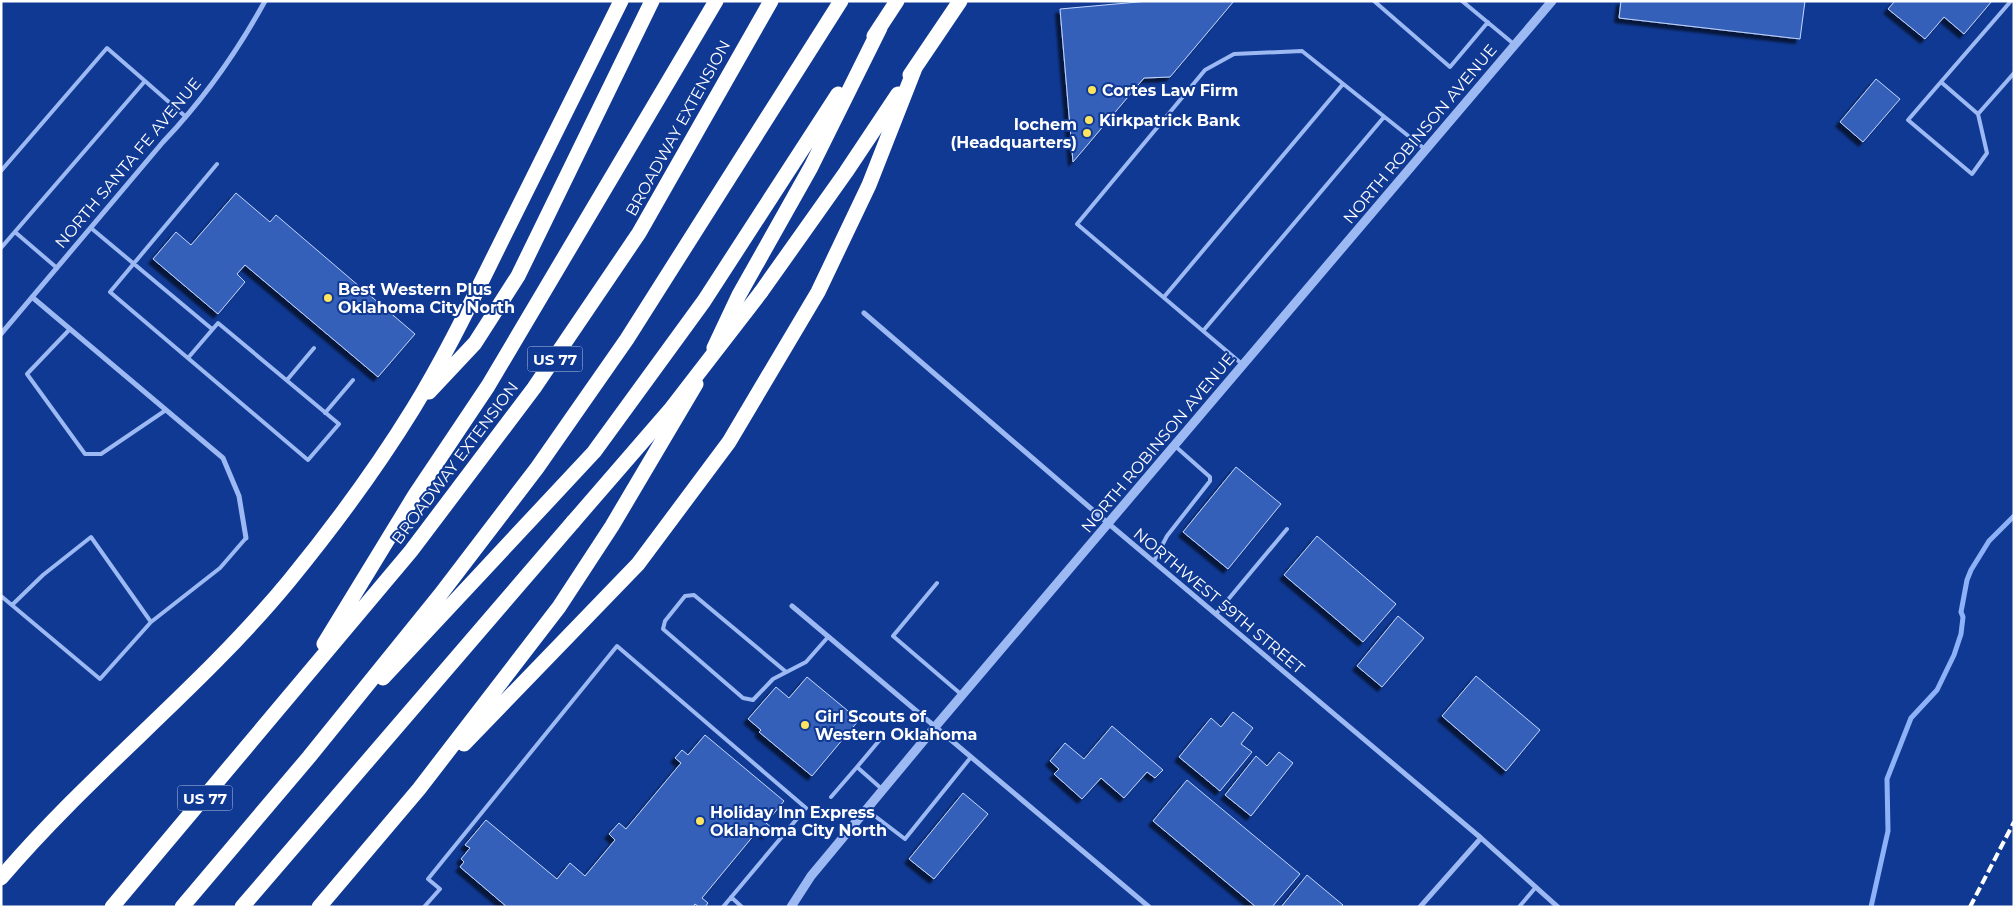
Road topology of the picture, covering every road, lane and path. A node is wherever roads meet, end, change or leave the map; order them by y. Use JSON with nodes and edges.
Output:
{"nodes":[{"id":1,"x":265,"y":1,"type":"edge"},
{"id":2,"x":621,"y":1,"type":"edge"},
{"id":3,"x":652,"y":1,"type":"edge"},
{"id":4,"x":703,"y":1,"type":"edge"},
{"id":5,"x":716,"y":1,"type":"edge"},
{"id":6,"x":771,"y":1,"type":"edge"},
{"id":7,"x":841,"y":1,"type":"edge"},
{"id":8,"x":897,"y":1,"type":"edge"},
{"id":9,"x":960,"y":1,"type":"edge"},
{"id":10,"x":1374,"y":1,"type":"edge"},
{"id":11,"x":1462,"y":1,"type":"edge"},
{"id":12,"x":1552,"y":1,"type":"edge"},
{"id":13,"x":2011,"y":1,"type":"edge"},
{"id":14,"x":1488,"y":22,"type":"junction"},
{"id":15,"x":880,"y":28,"type":"junction"},
{"id":16,"x":1515,"y":45,"type":"junction"},
{"id":17,"x":679,"y":61,"type":"junction"},
{"id":18,"x":915,"y":68,"type":"junction"},
{"id":19,"x":2014,"y":73,"type":"edge"},
{"id":20,"x":144,"y":81,"type":"junction"},
{"id":21,"x":1941,"y":82,"type":"junction"},
{"id":22,"x":1343,"y":84,"type":"junction"},
{"id":23,"x":1978,"y":114,"type":"junction"},
{"id":24,"x":187,"y":117,"type":"junction"},
{"id":25,"x":1384,"y":117,"type":"junction"},
{"id":26,"x":1426,"y":150,"type":"junction"},
{"id":27,"x":217,"y":164,"type":"dead end"},
{"id":28,"x":1,"y":171,"type":"edge"},
{"id":29,"x":91,"y":228,"type":"junction"},
{"id":30,"x":14,"y":232,"type":"junction"},
{"id":31,"x":1,"y":248,"type":"edge"},
{"id":32,"x":133,"y":264,"type":"junction"},
{"id":33,"x":57,"y":268,"type":"junction"},
{"id":34,"x":32,"y":297,"type":"junction"},
{"id":35,"x":1164,"y":297,"type":"junction"},
{"id":36,"x":864,"y":313,"type":"dead end"},
{"id":37,"x":70,"y":329,"type":"junction"},
{"id":38,"x":212,"y":329,"type":"junction"},
{"id":39,"x":1203,"y":331,"type":"junction"},
{"id":40,"x":1,"y":334,"type":"edge"},
{"id":41,"x":314,"y":348,"type":"dead end"},
{"id":42,"x":188,"y":358,"type":"junction"},
{"id":43,"x":1243,"y":365,"type":"junction"},
{"id":44,"x":287,"y":380,"type":"junction"},
{"id":45,"x":352,"y":380,"type":"dead end"},
{"id":46,"x":414,"y":407,"type":"junction"},
{"id":47,"x":166,"y":410,"type":"junction"},
{"id":48,"x":325,"y":413,"type":"junction"},
{"id":49,"x":1175,"y":446,"type":"junction"},
{"id":50,"x":1109,"y":524,"type":"junction"},
{"id":51,"x":1287,"y":529,"type":"dead end"},
{"id":52,"x":246,"y":538,"type":"joint"},
{"id":53,"x":1154,"y":561,"type":"junction"},
{"id":54,"x":937,"y":582,"type":"dead end"},
{"id":55,"x":1,"y":596,"type":"edge"},
{"id":56,"x":12,"y":605,"type":"junction"},
{"id":57,"x":792,"y":606,"type":"dead end"},
{"id":58,"x":1216,"y":614,"type":"junction"},
{"id":59,"x":151,"y":622,"type":"junction"},
{"id":60,"x":828,"y":636,"type":"junction"},
{"id":61,"x":785,"y":671,"type":"junction"},
{"id":62,"x":298,"y":688,"type":"junction"},
{"id":63,"x":962,"y":695,"type":"junction"},
{"id":64,"x":935,"y":727,"type":"junction"},
{"id":65,"x":883,"y":736,"type":"dead end"},
{"id":66,"x":309,"y":757,"type":"junction"},
{"id":67,"x":971,"y":757,"type":"junction"},
{"id":68,"x":857,"y":768,"type":"junction"},
{"id":69,"x":419,"y":789,"type":"junction"},
{"id":70,"x":883,"y":790,"type":"junction"},
{"id":71,"x":831,"y":797,"type":"dead end"},
{"id":72,"x":866,"y":810,"type":"junction"},
{"id":73,"x":1481,"y":838,"type":"junction"},
{"id":74,"x":1,"y":878,"type":"edge"},
{"id":75,"x":1536,"y":887,"type":"junction"},
{"id":76,"x":731,"y":896,"type":"junction"},
{"id":77,"x":112,"y":907,"type":"edge"},
{"id":78,"x":182,"y":907,"type":"edge"},
{"id":79,"x":242,"y":907,"type":"edge"},
{"id":80,"x":319,"y":907,"type":"edge"},
{"id":81,"x":424,"y":907,"type":"edge"},
{"id":82,"x":723,"y":907,"type":"edge"},
{"id":83,"x":742,"y":907,"type":"edge"},
{"id":84,"x":791,"y":907,"type":"edge"},
{"id":85,"x":1149,"y":907,"type":"edge"},
{"id":86,"x":1420,"y":907,"type":"edge"},
{"id":87,"x":1519,"y":907,"type":"edge"},
{"id":88,"x":1558,"y":907,"type":"edge"}],
"edges":[{"from":1,"to":24,"type":"street","name":"NORTH SANTA FE AVENUE"},
{"from":2,"to":46,"type":"highway"},
{"from":3,"to":46,"type":"highway"},
{"from":4,"to":17,"type":"highway"},
{"from":5,"to":17,"type":"highway"},
{"from":6,"to":62,"type":"highway","name":"BROADWAY EXTENSION","number":"US 77"},
{"from":7,"to":66,"type":"highway","number":"US 77"},
{"from":8,"to":15,"type":"highway"},
{"from":9,"to":18,"type":"highway"},
{"from":10,"to":14,"type":"lane"},
{"from":11,"to":14,"type":"lane"},
{"from":12,"to":16,"type":"street","name":"NORTH ROBINSON AVENUE"},
{"from":13,"to":21,"type":"lane"},
{"from":14,"to":16,"type":"lane"},
{"from":15,"to":66,"type":"highway"},
{"from":15,"to":69,"type":"highway"},
{"from":16,"to":26,"type":"street","name":"NORTH ROBINSON AVENUE"},
{"from":17,"to":62,"type":"highway"},
{"from":18,"to":69,"type":"highway"},
{"from":18,"to":79,"type":"highway","bridge":true},
{"from":19,"to":23,"type":"lane"},
{"from":20,"to":24,"type":"lane"},
{"from":20,"to":28,"type":"lane"},
{"from":20,"to":30,"type":"lane"},
{"from":21,"to":23,"type":"lane"},
{"from":21,"to":23,"type":"lane"},
{"from":22,"to":25,"type":"lane"},
{"from":22,"to":35,"type":"lane"},
{"from":22,"to":35,"type":"lane"},
{"from":24,"to":29,"type":"street","name":"NORTH SANTA FE AVENUE"},
{"from":25,"to":26,"type":"lane"},
{"from":25,"to":39,"type":"lane"},
{"from":26,"to":43,"type":"street","name":"NORTH ROBINSON AVENUE"},
{"from":27,"to":32,"type":"lane"},
{"from":29,"to":32,"type":"lane"},
{"from":29,"to":33,"type":"street","name":"NORTH SANTA FE AVENUE"},
{"from":30,"to":31,"type":"lane"},
{"from":30,"to":33,"type":"lane"},
{"from":32,"to":38,"type":"lane"},
{"from":32,"to":42,"type":"lane"},
{"from":33,"to":34,"type":"street","name":"NORTH SANTA FE AVENUE"},
{"from":34,"to":37,"type":"street"},
{"from":34,"to":40,"type":"street","name":"NORTH SANTA FE AVENUE"},
{"from":35,"to":39,"type":"lane"},
{"from":36,"to":50,"type":"street","name":"NORTHWEST 59TH STREET"},
{"from":37,"to":47,"type":"street"},
{"from":37,"to":47,"type":"lane"},
{"from":38,"to":42,"type":"lane"},
{"from":38,"to":44,"type":"lane"},
{"from":39,"to":43,"type":"lane"},
{"from":41,"to":44,"type":"lane"},
{"from":42,"to":48,"type":"lane"},
{"from":43,"to":49,"type":"street","name":"NORTH ROBINSON AVENUE"},
{"from":44,"to":48,"type":"lane"},
{"from":45,"to":48,"type":"lane"},
{"from":46,"to":74,"type":"highway"},
{"from":47,"to":52,"type":"street"},
{"from":49,"to":50,"type":"street","name":"NORTH ROBINSON AVENUE"},
{"from":49,"to":53,"type":"lane"},
{"from":50,"to":53,"type":"street","name":"NORTHWEST 59TH STREET"},
{"from":50,"to":63,"type":"street","name":"NORTH ROBINSON AVENUE"},
{"from":51,"to":58,"type":"lane"},
{"from":52,"to":59,"type":"lane"},
{"from":53,"to":58,"type":"street","name":"NORTHWEST 59TH STREET"},
{"from":54,"to":63,"type":"lane"},
{"from":55,"to":56,"type":"lane"},
{"from":56,"to":59,"type":"lane"},
{"from":56,"to":59,"type":"lane"},
{"from":57,"to":60,"type":"street"},
{"from":58,"to":73,"type":"street","name":"NORTHWEST 59TH STREET"},
{"from":60,"to":61,"type":"lane"},
{"from":60,"to":64,"type":"street"},
{"from":61,"to":61,"type":"lane"},
{"from":62,"to":77,"type":"highway","name":"BROADWAY EXTENSION","number":"US 77"},
{"from":63,"to":64,"type":"street","name":"NORTH ROBINSON AVENUE"},
{"from":64,"to":67,"type":"street"},
{"from":64,"to":70,"type":"street","name":"NORTH ROBINSON AVENUE"},
{"from":65,"to":68,"type":"lane"},
{"from":66,"to":78,"type":"highway","number":"US 77"},
{"from":67,"to":72,"type":"lane"},
{"from":67,"to":85,"type":"street"},
{"from":68,"to":70,"type":"lane"},
{"from":68,"to":71,"type":"lane"},
{"from":69,"to":80,"type":"highway"},
{"from":70,"to":72,"type":"street","name":"NORTH ROBINSON AVENUE"},
{"from":72,"to":84,"type":"street","name":"NORTH ROBINSON AVENUE"},
{"from":73,"to":75,"type":"street","name":"NORTHWEST 59TH STREET"},
{"from":73,"to":86,"type":"street"},
{"from":75,"to":87,"type":"lane"},
{"from":75,"to":88,"type":"street","name":"NORTHWEST 59TH STREET"},
{"from":76,"to":81,"type":"lane"},
{"from":76,"to":82,"type":"lane"},
{"from":76,"to":83,"type":"lane"}]}
